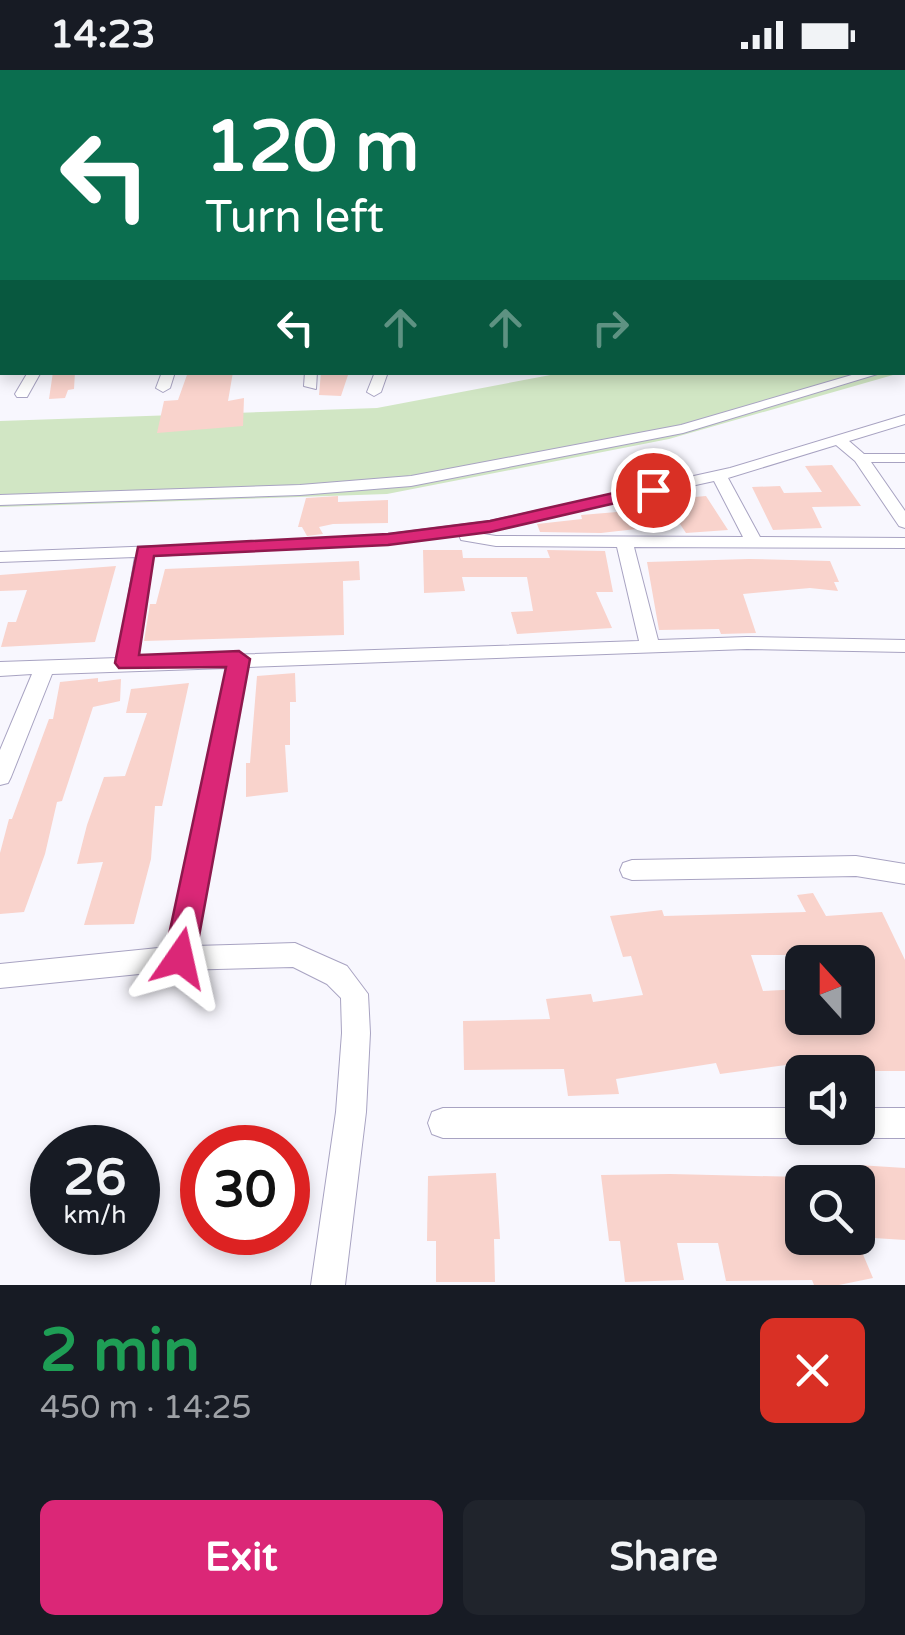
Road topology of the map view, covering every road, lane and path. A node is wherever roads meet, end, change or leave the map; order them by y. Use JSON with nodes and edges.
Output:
{"nodes":[{"id":1,"x":33,"y":375,"type":"edge"},
{"id":2,"x":168,"y":375,"type":"edge"},
{"id":3,"x":381,"y":375,"type":"edge"},
{"id":4,"x":868,"y":375,"type":"edge"},
{"id":5,"x":163,"y":388,"type":"dead end"},
{"id":6,"x":374,"y":392,"type":"dead end"},
{"id":7,"x":22,"y":394,"type":"dead end"},
{"id":8,"x":905,"y":419,"type":"edge"},
{"id":9,"x":836,"y":438,"type":"junction"},
{"id":10,"x":860,"y":458,"type":"junction"},
{"id":11,"x":905,"y":458,"type":"edge"},
{"id":12,"x":719,"y":475,"type":"junction"},
{"id":13,"x":0,"y":500,"type":"edge"},
{"id":14,"x":905,"y":523,"type":"edge"},
{"id":15,"x":442,"y":532,"type":"junction"},
{"id":16,"x":624,"y":542,"type":"junction"},
{"id":17,"x":754,"y":542,"type":"junction"},
{"id":18,"x":905,"y":542,"type":"edge"},
{"id":19,"x":145,"y":551,"type":"junction"},
{"id":20,"x":0,"y":557,"type":"edge"},
{"id":21,"x":650,"y":646,"type":"junction"},
{"id":22,"x":905,"y":646,"type":"edge"},
{"id":23,"x":239,"y":659,"type":"junction"},
{"id":24,"x":126,"y":663,"type":"junction"},
{"id":25,"x":46,"y":667,"type":"junction"},
{"id":26,"x":0,"y":669,"type":"edge"},
{"id":27,"x":0,"y":777,"type":"edge"},
{"id":28,"x":632,"y":870,"type":"dead end"},
{"id":29,"x":905,"y":874,"type":"edge"},
{"id":30,"x":180,"y":958,"type":"junction"},
{"id":31,"x":0,"y":976,"type":"edge"},
{"id":32,"x":905,"y":1122,"type":"edge"},
{"id":33,"x":443,"y":1123,"type":"dead end"},
{"id":34,"x":785,"y":1123,"type":"edge"},
{"id":35,"x":875,"y":1123,"type":"edge"},
{"id":36,"x":328,"y":1285,"type":"edge"}],
"edges":[{"from":1,"to":7,"type":"street"},
{"from":2,"to":5,"type":"street"},
{"from":3,"to":6,"type":"street"},
{"from":4,"to":13,"type":"street"},
{"from":8,"to":9,"type":"street"},
{"from":9,"to":10,"type":"street"},
{"from":9,"to":12,"type":"street"},
{"from":10,"to":11,"type":"street"},
{"from":10,"to":14,"type":"street"},
{"from":12,"to":15,"type":"street"},
{"from":12,"to":17,"type":"street"},
{"from":15,"to":16,"type":"street"},
{"from":15,"to":19,"type":"street"},
{"from":16,"to":17,"type":"street"},
{"from":16,"to":21,"type":"street"},
{"from":17,"to":18,"type":"street"},
{"from":19,"to":20,"type":"street"},
{"from":19,"to":24,"type":"street"},
{"from":21,"to":22,"type":"street"},
{"from":21,"to":23,"type":"street"},
{"from":23,"to":24,"type":"street"},
{"from":23,"to":30,"type":"street"},
{"from":24,"to":25,"type":"street"},
{"from":25,"to":26,"type":"street"},
{"from":25,"to":27,"type":"street"},
{"from":28,"to":29,"type":"street"},
{"from":30,"to":31,"type":"street"},
{"from":30,"to":36,"type":"street"},
{"from":32,"to":35,"type":"street"},
{"from":33,"to":34,"type":"street"}]}
